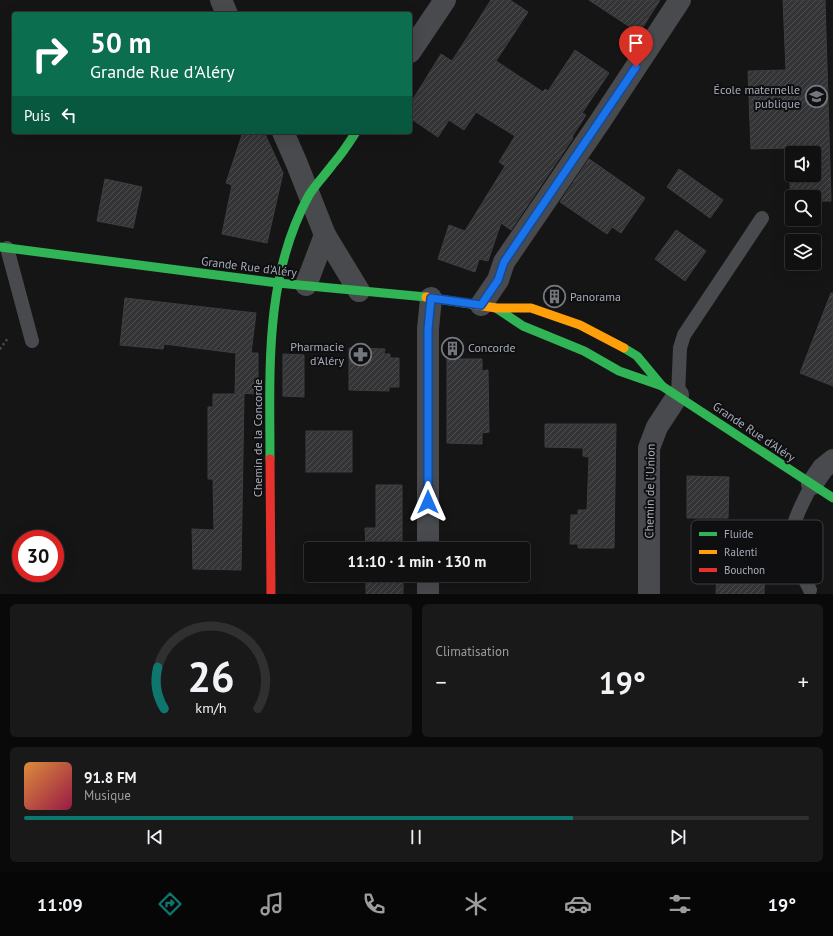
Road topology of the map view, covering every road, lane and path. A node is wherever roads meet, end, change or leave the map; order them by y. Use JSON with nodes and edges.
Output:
{"nodes":[{"id":1,"x":221,"y":0,"type":"edge"},
{"id":2,"x":445,"y":0,"type":"edge"},
{"id":3,"x":680,"y":0,"type":"edge"},
{"id":4,"x":226,"y":12,"type":"edge"},
{"id":5,"x":412,"y":49,"type":"edge"},
{"id":6,"x":284,"y":134,"type":"edge"},
{"id":7,"x":355,"y":134,"type":"edge"},
{"id":8,"x":309,"y":195,"type":"junction"},
{"id":9,"x":762,"y":218,"type":"dead end"},
{"id":10,"x":325,"y":235,"type":"junction"},
{"id":11,"x":3,"y":248,"type":"edge"},
{"id":12,"x":278,"y":283,"type":"junction"},
{"id":13,"x":306,"y":286,"type":"junction"},
{"id":14,"x":359,"y":291,"type":"junction"},
{"id":15,"x":431,"y":298,"type":"junction"},
{"id":16,"x":488,"y":307,"type":"junction"},
{"id":17,"x":32,"y":341,"type":"dead end"},
{"id":18,"x":670,"y":391,"type":"junction"},
{"id":19,"x":833,"y":460,"type":"edge"},
{"id":20,"x":812,"y":484,"type":"junction"},
{"id":21,"x":833,"y":498,"type":"edge"},
{"id":22,"x":795,"y":520,"type":"edge"},
{"id":23,"x":428,"y":542,"type":"edge"},
{"id":24,"x":428,"y":582,"type":"edge"},
{"id":25,"x":807,"y":584,"type":"edge"},
{"id":26,"x":810,"y":590,"type":"dead end"},
{"id":27,"x":271,"y":594,"type":"edge"},
{"id":28,"x":428,"y":594,"type":"edge"},
{"id":29,"x":648,"y":594,"type":"edge"}],
"edges":[{"from":1,"to":4,"type":"street"},
{"from":2,"to":5,"type":"street"},
{"from":3,"to":16,"type":"street"},
{"from":6,"to":8,"type":"street"},
{"from":7,"to":8,"type":"street","name":"Chemin de la Concorde"},
{"from":8,"to":10,"type":"street"},
{"from":8,"to":12,"type":"street","name":"Chemin de la Concorde"},
{"from":9,"to":18,"type":"lane"},
{"from":10,"to":13,"type":"street"},
{"from":10,"to":14,"type":"street"},
{"from":11,"to":12,"type":"street","name":"Grande Rue d'Aléry"},
{"from":11,"to":17,"type":"lane"},
{"from":12,"to":13,"type":"street","name":"Grande Rue d'Aléry"},
{"from":12,"to":27,"type":"street","name":"Chemin de la Concorde"},
{"from":13,"to":14,"type":"street","name":"Grande Rue d'Aléry"},
{"from":14,"to":15,"type":"street","name":"Grande Rue d'Aléry"},
{"from":15,"to":16,"type":"street","name":"Grande Rue d'Aléry"},
{"from":15,"to":23,"type":"street"},
{"from":16,"to":18,"type":"street","name":"Grande Rue d'Aléry"},
{"from":16,"to":18,"type":"street","name":"Grande Rue d'Aléry"},
{"from":18,"to":20,"type":"street","name":"Grande Rue d'Aléry"},
{"from":18,"to":29,"type":"street","name":"Chemin de l'Union"},
{"from":19,"to":20,"type":"street"},
{"from":20,"to":21,"type":"street","name":"Grande Rue d'Aléry"},
{"from":20,"to":22,"type":"lane"},
{"from":24,"to":28,"type":"street"},
{"from":25,"to":26,"type":"lane"}]}
